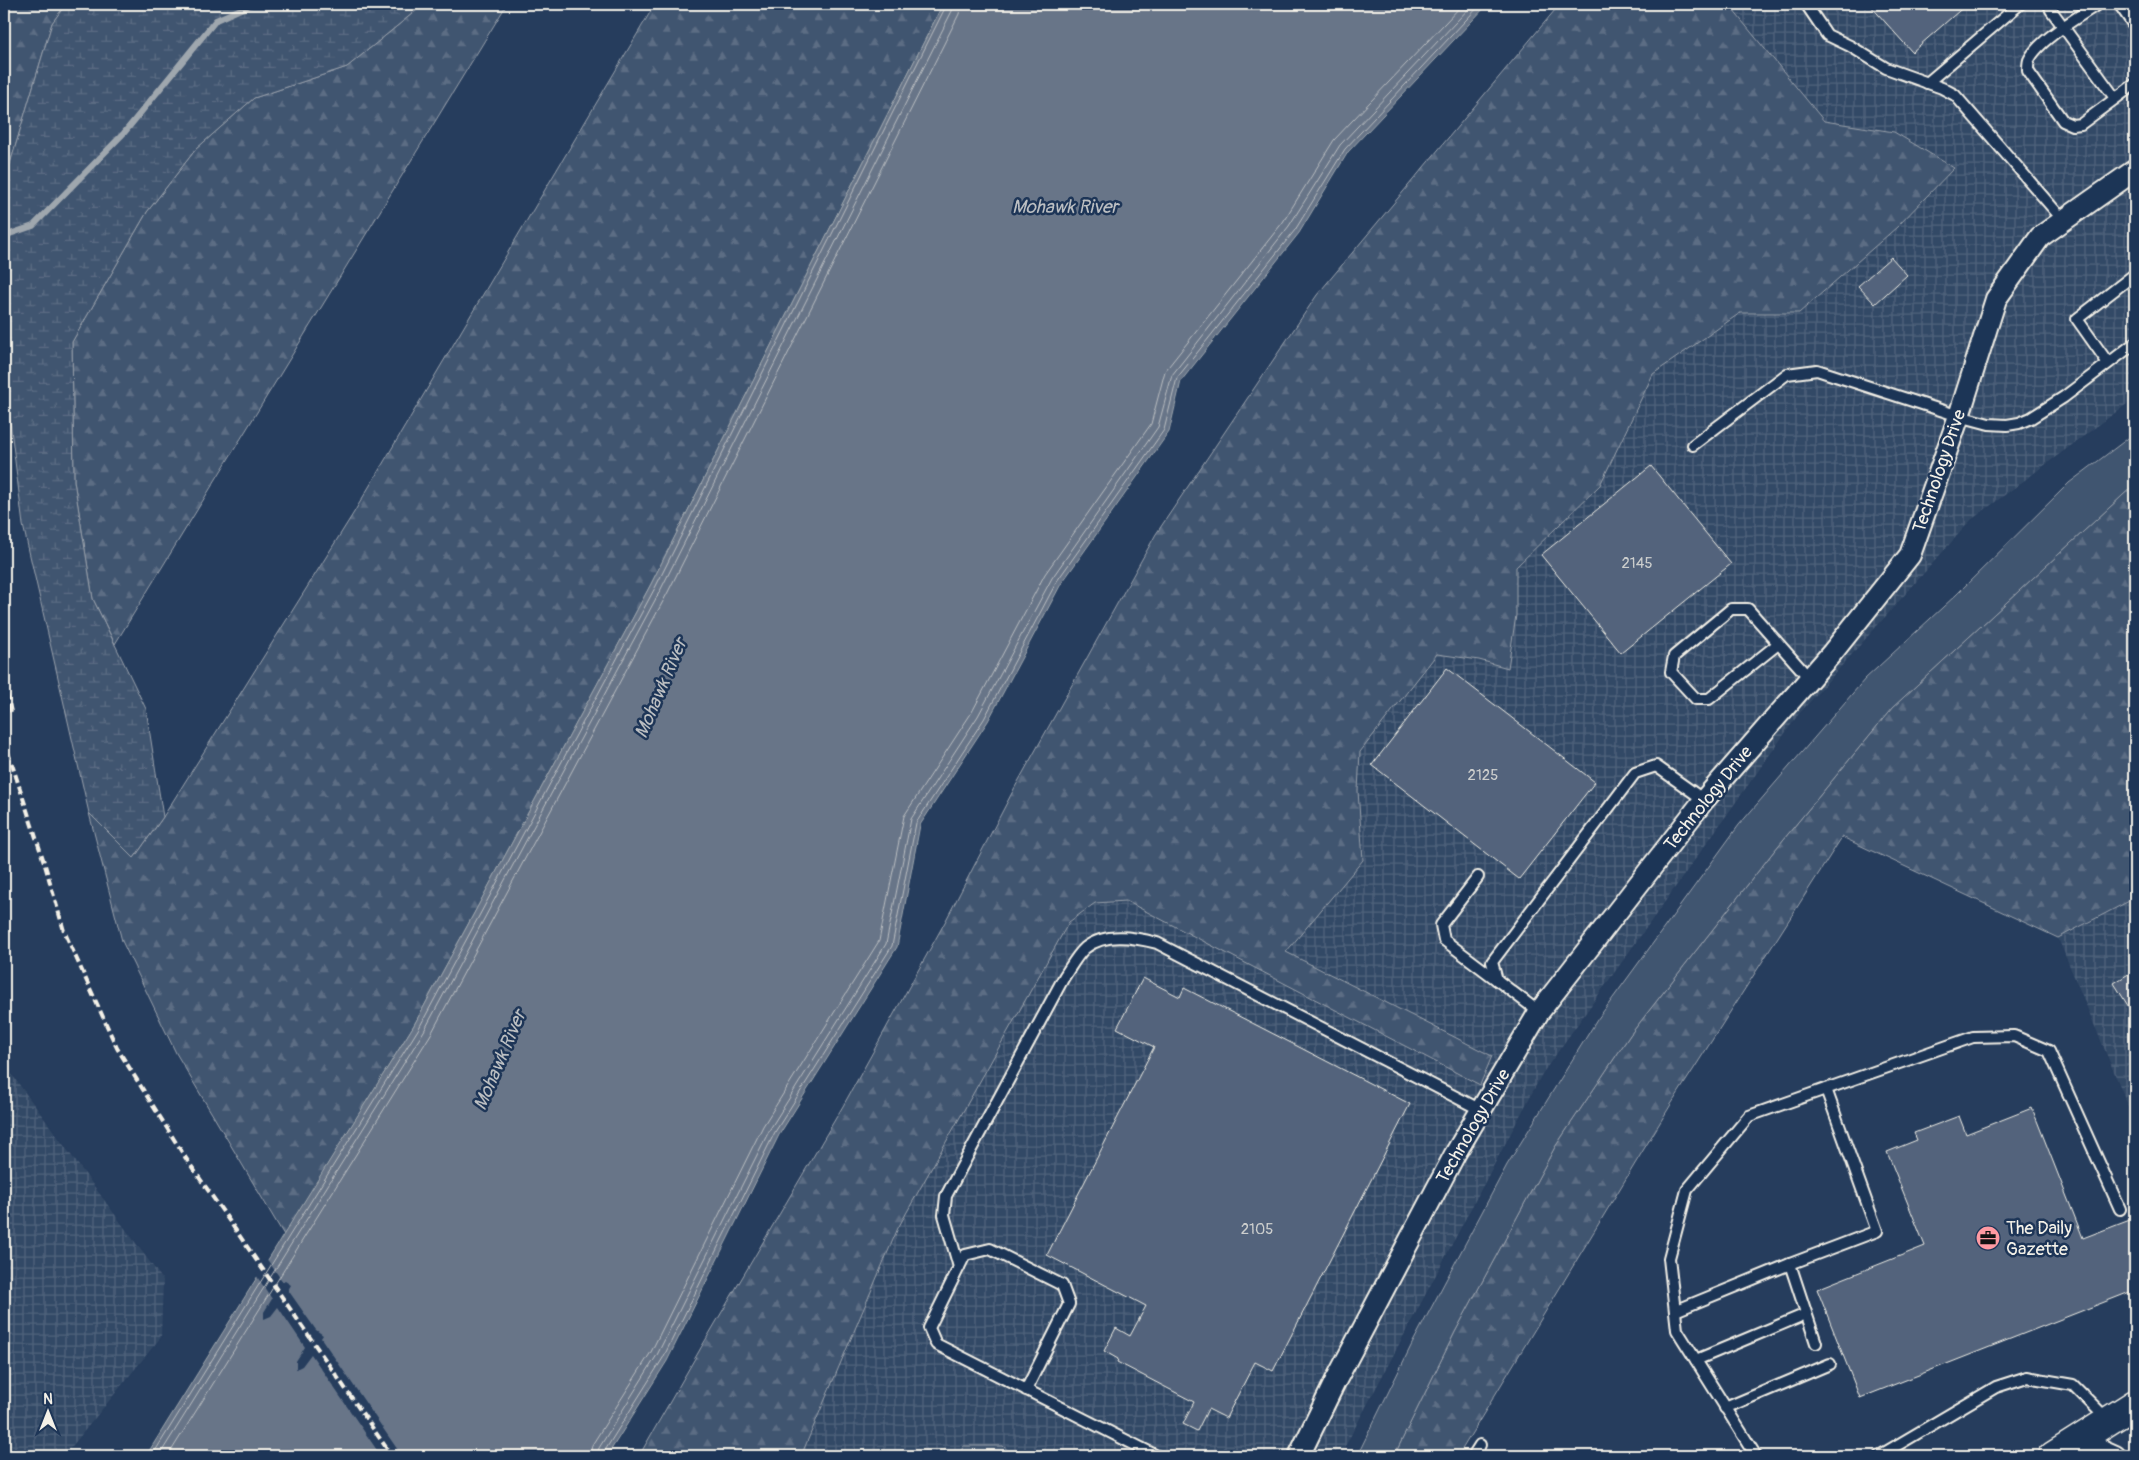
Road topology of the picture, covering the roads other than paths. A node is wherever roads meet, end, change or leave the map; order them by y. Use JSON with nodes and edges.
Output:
{"nodes":[{"id":1,"x":1806,"y":4,"type":"edge"},
{"id":2,"x":2020,"y":4,"type":"edge"},
{"id":3,"x":2049,"y":4,"type":"edge"},
{"id":4,"x":2098,"y":4,"type":"edge"},
{"id":5,"x":2120,"y":4,"type":"edge"},
{"id":6,"x":2063,"y":27,"type":"junction"},
{"id":7,"x":2135,"y":27,"type":"edge"},
{"id":8,"x":1927,"y":83,"type":"junction"},
{"id":9,"x":2135,"y":84,"type":"edge"},
{"id":10,"x":2115,"y":98,"type":"junction"},
{"id":11,"x":2135,"y":170,"type":"edge"},
{"id":12,"x":2064,"y":221,"type":"junction"},
{"id":13,"x":2135,"y":274,"type":"edge"},
{"id":14,"x":2135,"y":343,"type":"edge"},
{"id":15,"x":2108,"y":363,"type":"junction"},
{"id":16,"x":1959,"y":416,"type":"junction"},
{"id":17,"x":1693,"y":445,"type":"dead end"},
{"id":18,"x":1778,"y":644,"type":"junction"},
{"id":19,"x":1809,"y":678,"type":"junction"},
{"id":20,"x":1704,"y":800,"type":"junction"},
{"id":21,"x":1478,"y":877,"type":"dead end"},
{"id":22,"x":1497,"y":980,"type":"junction"},
{"id":23,"x":1539,"y":1012,"type":"junction"},
{"id":24,"x":1826,"y":1089,"type":"junction"},
{"id":25,"x":1481,"y":1110,"type":"junction"},
{"id":26,"x":2120,"y":1209,"type":"dead end"},
{"id":27,"x":1790,"y":1264,"type":"junction"},
{"id":28,"x":959,"y":1267,"type":"junction"},
{"id":29,"x":1675,"y":1311,"type":"junction"},
{"id":30,"x":1806,"y":1314,"type":"junction"},
{"id":31,"x":1816,"y":1343,"type":"dead end"},
{"id":32,"x":1696,"y":1360,"type":"junction"},
{"id":33,"x":1830,"y":1364,"type":"dead end"},
{"id":34,"x":1026,"y":1390,"type":"junction"},
{"id":35,"x":2135,"y":1404,"type":"edge"},
{"id":36,"x":1725,"y":1408,"type":"junction"},
{"id":37,"x":2109,"y":1420,"type":"junction"},
{"id":38,"x":2077,"y":1439,"type":"junction"},
{"id":39,"x":1480,"y":1445,"type":"dead end"},
{"id":40,"x":1157,"y":1456,"type":"edge"},
{"id":41,"x":1299,"y":1456,"type":"edge"},
{"id":42,"x":1473,"y":1456,"type":"edge"},
{"id":43,"x":1756,"y":1456,"type":"edge"},
{"id":44,"x":1879,"y":1456,"type":"edge"},
{"id":45,"x":2053,"y":1456,"type":"edge"},
{"id":46,"x":2115,"y":1456,"type":"edge"}],
"edges":[{"from":1,"to":8,"type":"lane"},
{"from":2,"to":8,"type":"lane"},
{"from":3,"to":6,"type":"lane"},
{"from":4,"to":6,"type":"lane"},
{"from":5,"to":7,"type":"lane"},
{"from":6,"to":10,"type":"lane"},
{"from":6,"to":10,"type":"lane"},
{"from":8,"to":12,"type":"lane"},
{"from":9,"to":10,"type":"lane"},
{"from":11,"to":12,"type":"street","name":"Technology Drive"},
{"from":12,"to":16,"type":"street","name":"Technology Drive"},
{"from":13,"to":15,"type":"lane"},
{"from":14,"to":15,"type":"lane"},
{"from":15,"to":16,"type":"lane"},
{"from":16,"to":17,"type":"lane"},
{"from":16,"to":19,"type":"street","name":"Technology Drive"},
{"from":18,"to":18,"type":"lane"},
{"from":18,"to":19,"type":"lane"},
{"from":19,"to":20,"type":"street","name":"Technology Drive"},
{"from":20,"to":22,"type":"lane"},
{"from":20,"to":23,"type":"street","name":"Technology Drive"},
{"from":21,"to":22,"type":"lane"},
{"from":22,"to":23,"type":"lane"},
{"from":23,"to":25,"type":"street","name":"Technology Drive"},
{"from":24,"to":26,"type":"lane"},
{"from":24,"to":27,"type":"lane"},
{"from":24,"to":29,"type":"lane"},
{"from":25,"to":28,"type":"lane"},
{"from":25,"to":41,"type":"street","name":"Technology Drive"},
{"from":27,"to":29,"type":"lane"},
{"from":27,"to":30,"type":"lane"},
{"from":28,"to":34,"type":"lane"},
{"from":28,"to":34,"type":"lane"},
{"from":29,"to":32,"type":"lane"},
{"from":30,"to":31,"type":"lane"},
{"from":30,"to":32,"type":"lane"},
{"from":32,"to":36,"type":"lane"},
{"from":33,"to":36,"type":"lane"},
{"from":34,"to":40,"type":"lane"},
{"from":35,"to":37,"type":"street"},
{"from":36,"to":43,"type":"lane"},
{"from":37,"to":38,"type":"street"},
{"from":37,"to":44,"type":"lane"},
{"from":38,"to":45,"type":"street"},
{"from":38,"to":46,"type":"street"},
{"from":39,"to":42,"type":"lane"}]}
